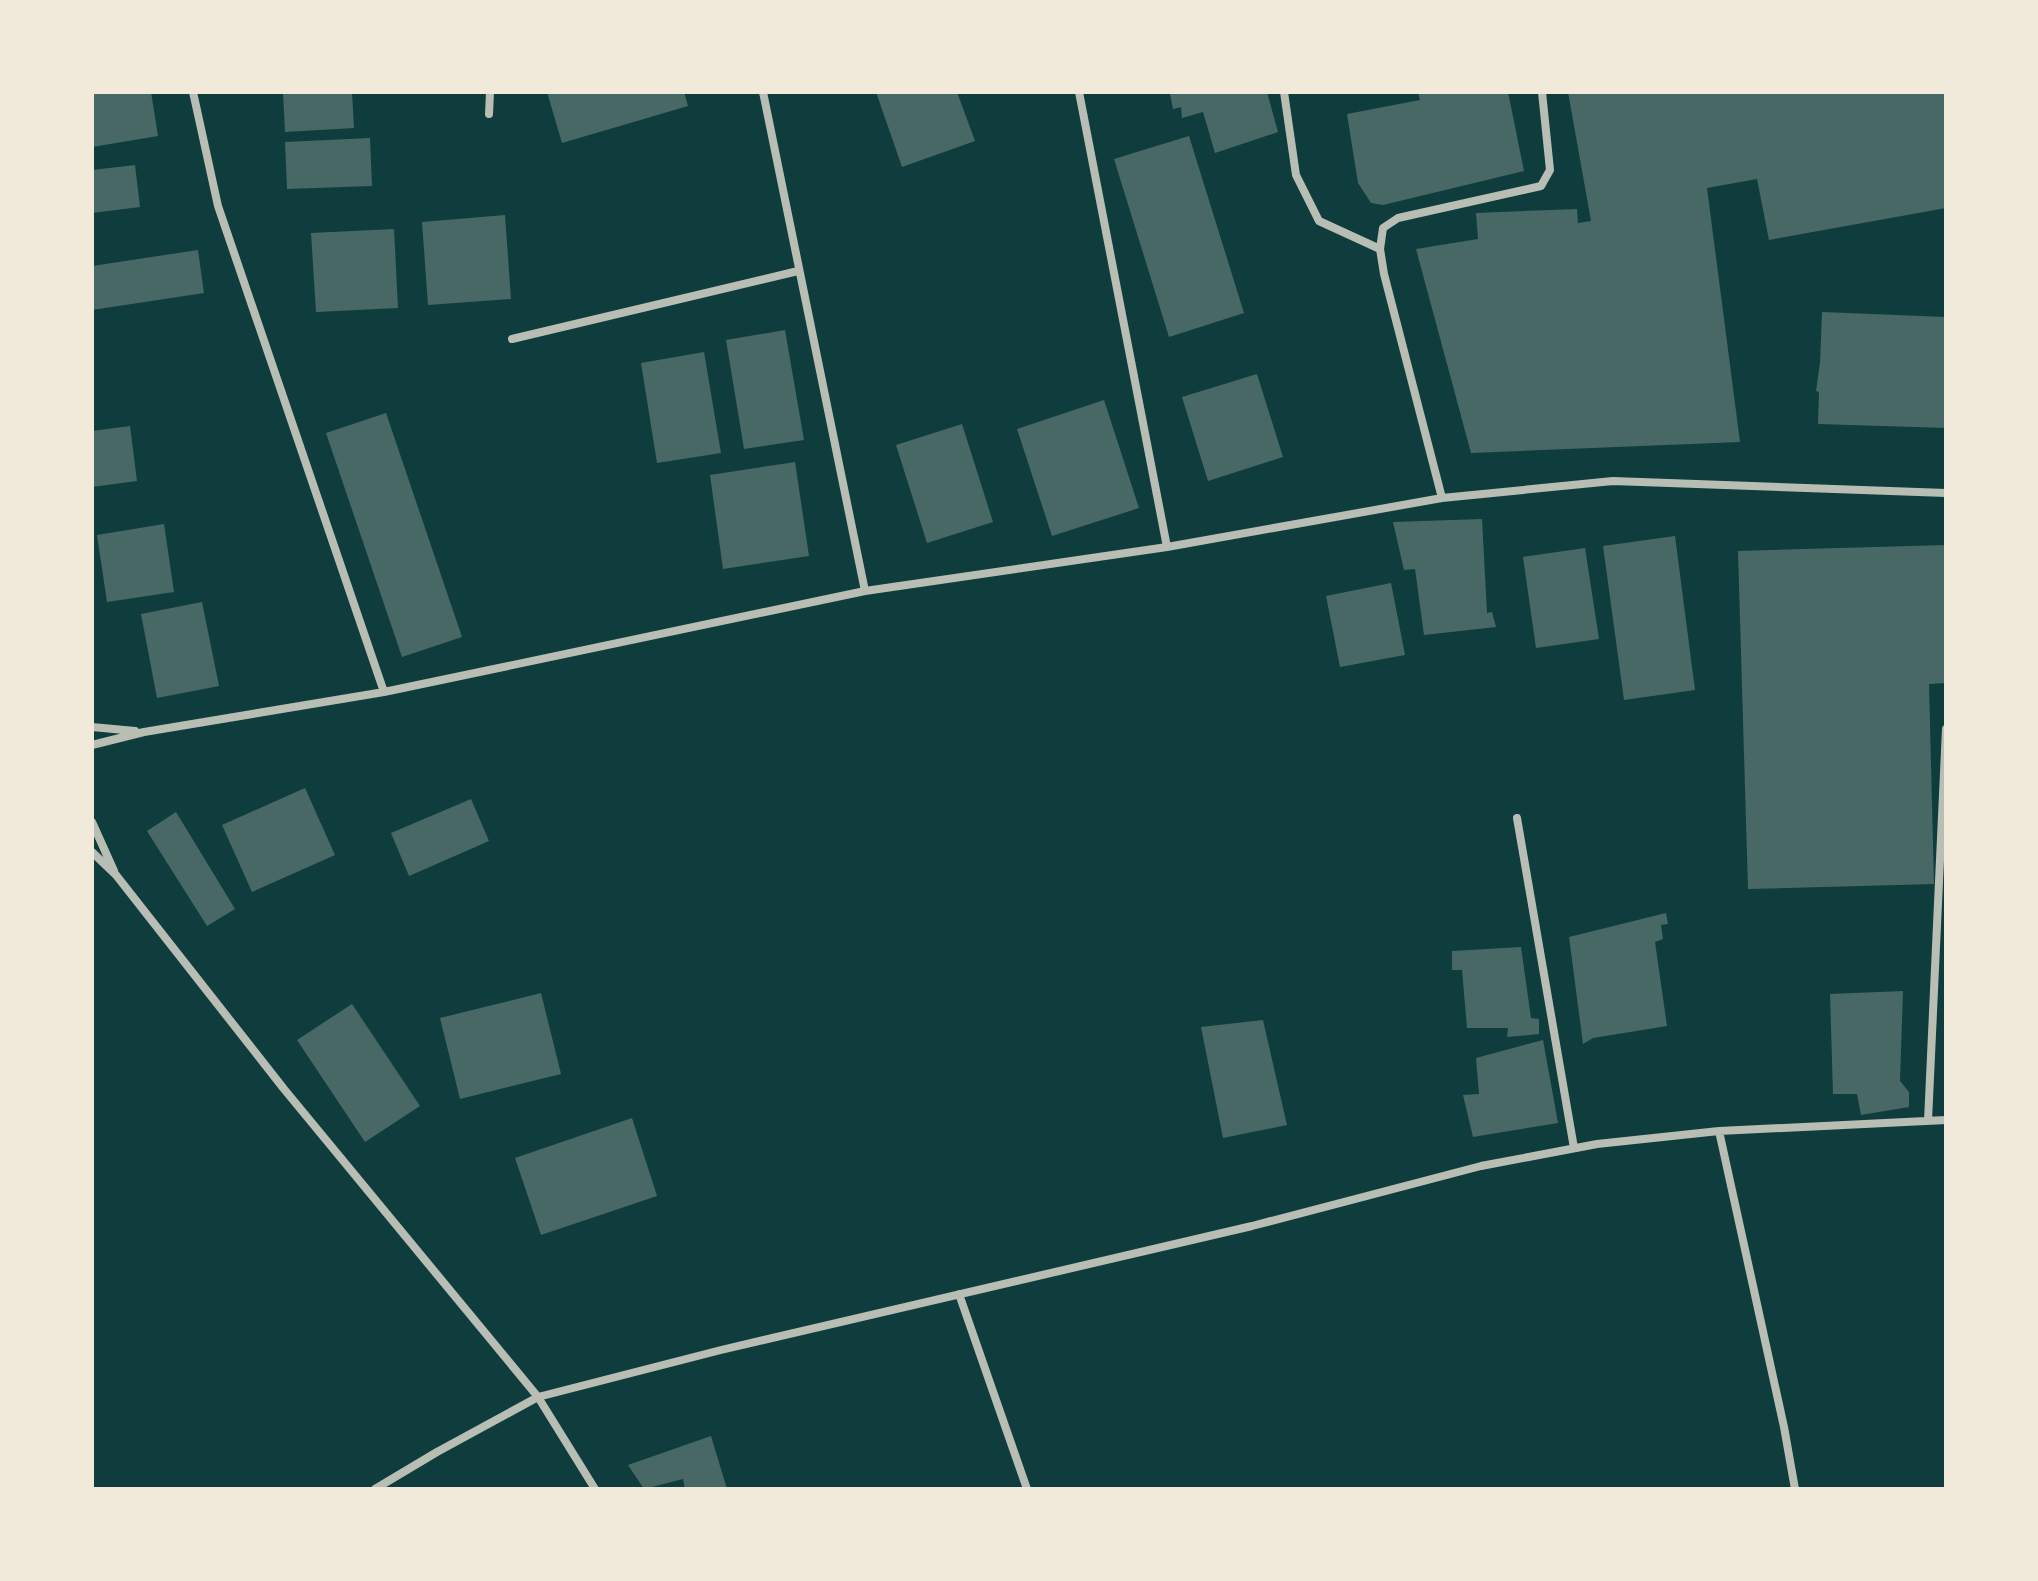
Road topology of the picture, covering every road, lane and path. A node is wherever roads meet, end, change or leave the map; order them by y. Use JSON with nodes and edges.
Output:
{"nodes":[{"id":1,"x":193,"y":92,"type":"edge"},
{"id":2,"x":490,"y":92,"type":"edge"},
{"id":3,"x":763,"y":92,"type":"edge"},
{"id":4,"x":1079,"y":92,"type":"edge"},
{"id":5,"x":1284,"y":92,"type":"edge"},
{"id":6,"x":1542,"y":92,"type":"edge"},
{"id":7,"x":489,"y":114,"type":"dead end"},
{"id":8,"x":1380,"y":249,"type":"junction"},
{"id":9,"x":798,"y":271,"type":"junction"},
{"id":10,"x":512,"y":339,"type":"dead end"},
{"id":11,"x":1946,"y":493,"type":"edge"},
{"id":12,"x":1442,"y":498,"type":"junction"},
{"id":13,"x":1167,"y":547,"type":"junction"},
{"id":14,"x":865,"y":591,"type":"junction"},
{"id":15,"x":384,"y":692,"type":"junction"},
{"id":16,"x":92,"y":727,"type":"edge"},
{"id":17,"x":1946,"y":729,"type":"edge"},
{"id":18,"x":144,"y":732,"type":"junction"},
{"id":19,"x":92,"y":745,"type":"edge"},
{"id":20,"x":1517,"y":818,"type":"dead end"},
{"id":21,"x":92,"y":822,"type":"edge"},
{"id":22,"x":92,"y":852,"type":"edge"},
{"id":23,"x":116,"y":875,"type":"junction"},
{"id":24,"x":1946,"y":1120,"type":"edge"},
{"id":25,"x":1928,"y":1121,"type":"junction"},
{"id":26,"x":1719,"y":1131,"type":"junction"},
{"id":27,"x":1574,"y":1148,"type":"junction"},
{"id":28,"x":959,"y":1294,"type":"junction"},
{"id":29,"x":538,"y":1397,"type":"junction"},
{"id":30,"x":375,"y":1489,"type":"edge"},
{"id":31,"x":595,"y":1489,"type":"edge"},
{"id":32,"x":1027,"y":1489,"type":"edge"},
{"id":33,"x":1795,"y":1489,"type":"edge"}],
"edges":[{"from":1,"to":15,"type":"street"},
{"from":2,"to":7,"type":"street"},
{"from":3,"to":9,"type":"street"},
{"from":4,"to":13,"type":"street"},
{"from":5,"to":8,"type":"street"},
{"from":6,"to":8,"type":"street"},
{"from":8,"to":12,"type":"street"},
{"from":9,"to":10,"type":"street"},
{"from":9,"to":14,"type":"street"},
{"from":11,"to":12,"type":"street"},
{"from":12,"to":13,"type":"street"},
{"from":13,"to":14,"type":"street"},
{"from":14,"to":15,"type":"street"},
{"from":15,"to":18,"type":"street"},
{"from":16,"to":18,"type":"street"},
{"from":17,"to":25,"type":"street"},
{"from":18,"to":19,"type":"street"},
{"from":20,"to":27,"type":"street"},
{"from":21,"to":23,"type":"street"},
{"from":22,"to":23,"type":"street"},
{"from":23,"to":29,"type":"street"},
{"from":24,"to":25,"type":"street"},
{"from":25,"to":26,"type":"street"},
{"from":26,"to":27,"type":"street"},
{"from":26,"to":33,"type":"street"},
{"from":27,"to":28,"type":"street"},
{"from":28,"to":29,"type":"street"},
{"from":28,"to":32,"type":"street"},
{"from":29,"to":30,"type":"street"},
{"from":29,"to":31,"type":"street"}]}
